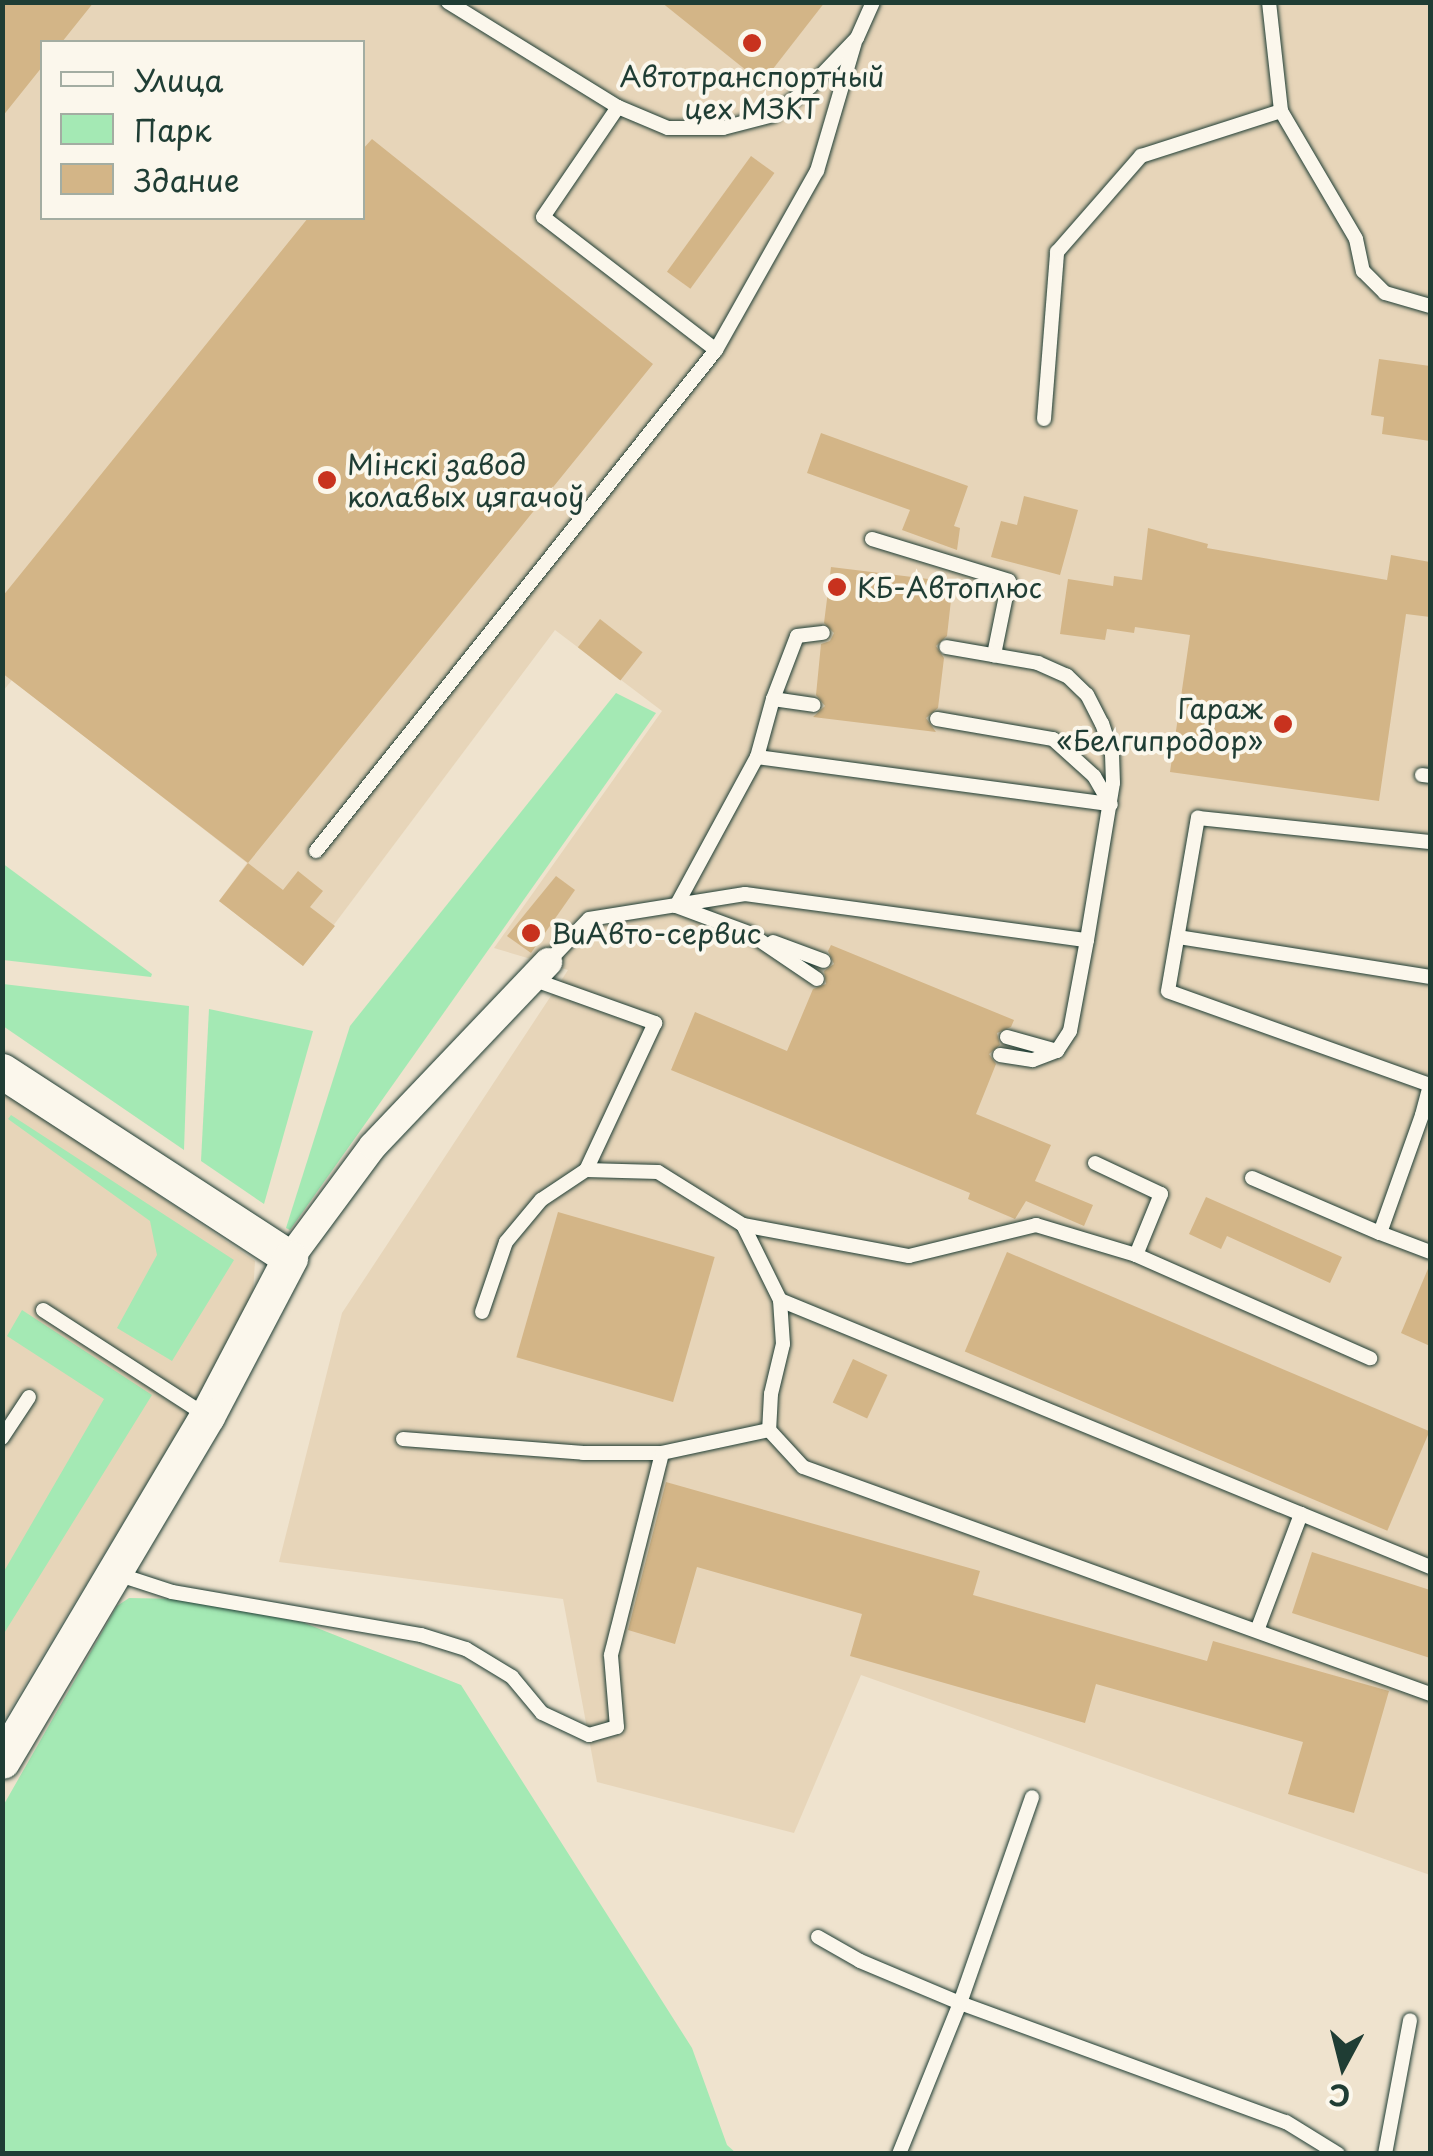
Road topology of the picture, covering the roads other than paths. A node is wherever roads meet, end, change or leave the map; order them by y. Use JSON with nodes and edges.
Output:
{"nodes":[{"id":1,"x":448,"y":2,"type":"edge"},
{"id":2,"x":872,"y":2,"type":"edge"},
{"id":3,"x":1268,"y":2,"type":"edge"},
{"id":4,"x":856,"y":38,"type":"junction"},
{"id":5,"x":618,"y":107,"type":"junction"},
{"id":6,"x":1281,"y":111,"type":"junction"},
{"id":7,"x":1430,"y":306,"type":"edge"},
{"id":8,"x":716,"y":350,"type":"junction"},
{"id":9,"x":1044,"y":418,"type":"dead end"},
{"id":10,"x":872,"y":539,"type":"dead end"},
{"id":11,"x":823,"y":633,"type":"dead end"},
{"id":12,"x":946,"y":647,"type":"dead end"},
{"id":13,"x":994,"y":655,"type":"junction"},
{"id":14,"x":773,"y":699,"type":"junction"},
{"id":15,"x":814,"y":704,"type":"dead end"},
{"id":16,"x":937,"y":719,"type":"dead end"},
{"id":17,"x":757,"y":757,"type":"junction"},
{"id":18,"x":1111,"y":804,"type":"junction"},
{"id":19,"x":1430,"y":842,"type":"edge"},
{"id":20,"x":316,"y":851,"type":"dead end"},
{"id":21,"x":676,"y":906,"type":"junction"},
{"id":22,"x":750,"y":933,"type":"junction"},
{"id":23,"x":1178,"y":937,"type":"junction"},
{"id":24,"x":1087,"y":940,"type":"junction"},
{"id":25,"x":824,"y":962,"type":"dead end"},
{"id":26,"x":540,"y":971,"type":"junction"},
{"id":27,"x":1430,"y":977,"type":"edge"},
{"id":28,"x":817,"y":979,"type":"dead end"},
{"id":29,"x":1007,"y":1037,"type":"dead end"},
{"id":30,"x":1058,"y":1051,"type":"junction"},
{"id":31,"x":1000,"y":1054,"type":"dead end"},
{"id":32,"x":2,"y":1071,"type":"edge"},
{"id":33,"x":1095,"y":1164,"type":"dead end"},
{"id":34,"x":586,"y":1170,"type":"junction"},
{"id":35,"x":1252,"y":1178,"type":"dead end"},
{"id":36,"x":743,"y":1225,"type":"junction"},
{"id":37,"x":1380,"y":1233,"type":"junction"},
{"id":38,"x":1430,"y":1252,"type":"edge"},
{"id":39,"x":1136,"y":1255,"type":"junction"},
{"id":40,"x":290,"y":1258,"type":"junction"},
{"id":41,"x":780,"y":1300,"type":"junction"},
{"id":42,"x":43,"y":1310,"type":"dead end"},
{"id":43,"x":482,"y":1312,"type":"dead end"},
{"id":44,"x":1370,"y":1358,"type":"dead end"},
{"id":45,"x":29,"y":1397,"type":"dead end"},
{"id":46,"x":207,"y":1416,"type":"junction"},
{"id":47,"x":769,"y":1430,"type":"junction"},
{"id":48,"x":2,"y":1438,"type":"edge"},
{"id":49,"x":402,"y":1438,"type":"dead end"},
{"id":50,"x":662,"y":1453,"type":"junction"},
{"id":51,"x":1301,"y":1514,"type":"junction"},
{"id":52,"x":1430,"y":1567,"type":"edge"},
{"id":53,"x":117,"y":1574,"type":"junction"},
{"id":54,"x":1258,"y":1628,"type":"junction"},
{"id":55,"x":1430,"y":1694,"type":"edge"},
{"id":56,"x":4,"y":1754,"type":"edge"},
{"id":57,"x":1032,"y":1796,"type":"dead end"},
{"id":58,"x":818,"y":1937,"type":"dead end"},
{"id":59,"x":960,"y":2004,"type":"junction"},
{"id":60,"x":1410,"y":2020,"type":"dead end"},
{"id":61,"x":899,"y":2154,"type":"edge"},
{"id":62,"x":1338,"y":2154,"type":"edge"},
{"id":63,"x":1385,"y":2154,"type":"edge"}],
"edges":[{"from":1,"to":5,"type":"lane"},
{"from":2,"to":4,"type":"lane"},
{"from":3,"to":6,"type":"lane"},
{"from":4,"to":5,"type":"lane"},
{"from":4,"to":8,"type":"lane"},
{"from":5,"to":8,"type":"lane"},
{"from":6,"to":7,"type":"lane"},
{"from":6,"to":9,"type":"lane"},
{"from":8,"to":20,"type":"lane"},
{"from":10,"to":13,"type":"lane"},
{"from":11,"to":14,"type":"lane"},
{"from":12,"to":13,"type":"lane"},
{"from":13,"to":18,"type":"lane"},
{"from":14,"to":15,"type":"lane"},
{"from":14,"to":17,"type":"lane"},
{"from":16,"to":18,"type":"lane"},
{"from":17,"to":18,"type":"lane"},
{"from":17,"to":21,"type":"lane"},
{"from":18,"to":24,"type":"lane"},
{"from":19,"to":23,"type":"lane"},
{"from":21,"to":22,"type":"lane"},
{"from":21,"to":24,"type":"lane"},
{"from":21,"to":26,"type":"lane"},
{"from":22,"to":25,"type":"lane"},
{"from":22,"to":28,"type":"lane"},
{"from":23,"to":27,"type":"lane"},
{"from":23,"to":37,"type":"lane"},
{"from":24,"to":30,"type":"lane"},
{"from":26,"to":34,"type":"lane"},
{"from":26,"to":40,"type":"street"},
{"from":29,"to":30,"type":"lane"},
{"from":30,"to":31,"type":"lane"},
{"from":32,"to":40,"type":"street"},
{"from":33,"to":39,"type":"lane"},
{"from":34,"to":36,"type":"lane"},
{"from":34,"to":43,"type":"lane"},
{"from":35,"to":37,"type":"lane"},
{"from":36,"to":39,"type":"lane"},
{"from":36,"to":41,"type":"lane"},
{"from":37,"to":38,"type":"lane"},
{"from":39,"to":44,"type":"lane"},
{"from":40,"to":46,"type":"street"},
{"from":41,"to":47,"type":"lane"},
{"from":41,"to":51,"type":"lane"},
{"from":42,"to":46,"type":"lane"},
{"from":45,"to":48,"type":"lane"},
{"from":46,"to":53,"type":"street"},
{"from":47,"to":50,"type":"lane"},
{"from":47,"to":54,"type":"lane"},
{"from":49,"to":50,"type":"lane"},
{"from":50,"to":53,"type":"lane"},
{"from":51,"to":52,"type":"lane"},
{"from":51,"to":54,"type":"lane"},
{"from":53,"to":56,"type":"street"},
{"from":54,"to":55,"type":"lane"},
{"from":57,"to":59,"type":"lane"},
{"from":58,"to":59,"type":"lane"},
{"from":59,"to":61,"type":"lane"},
{"from":59,"to":62,"type":"lane"},
{"from":60,"to":63,"type":"lane"}]}
